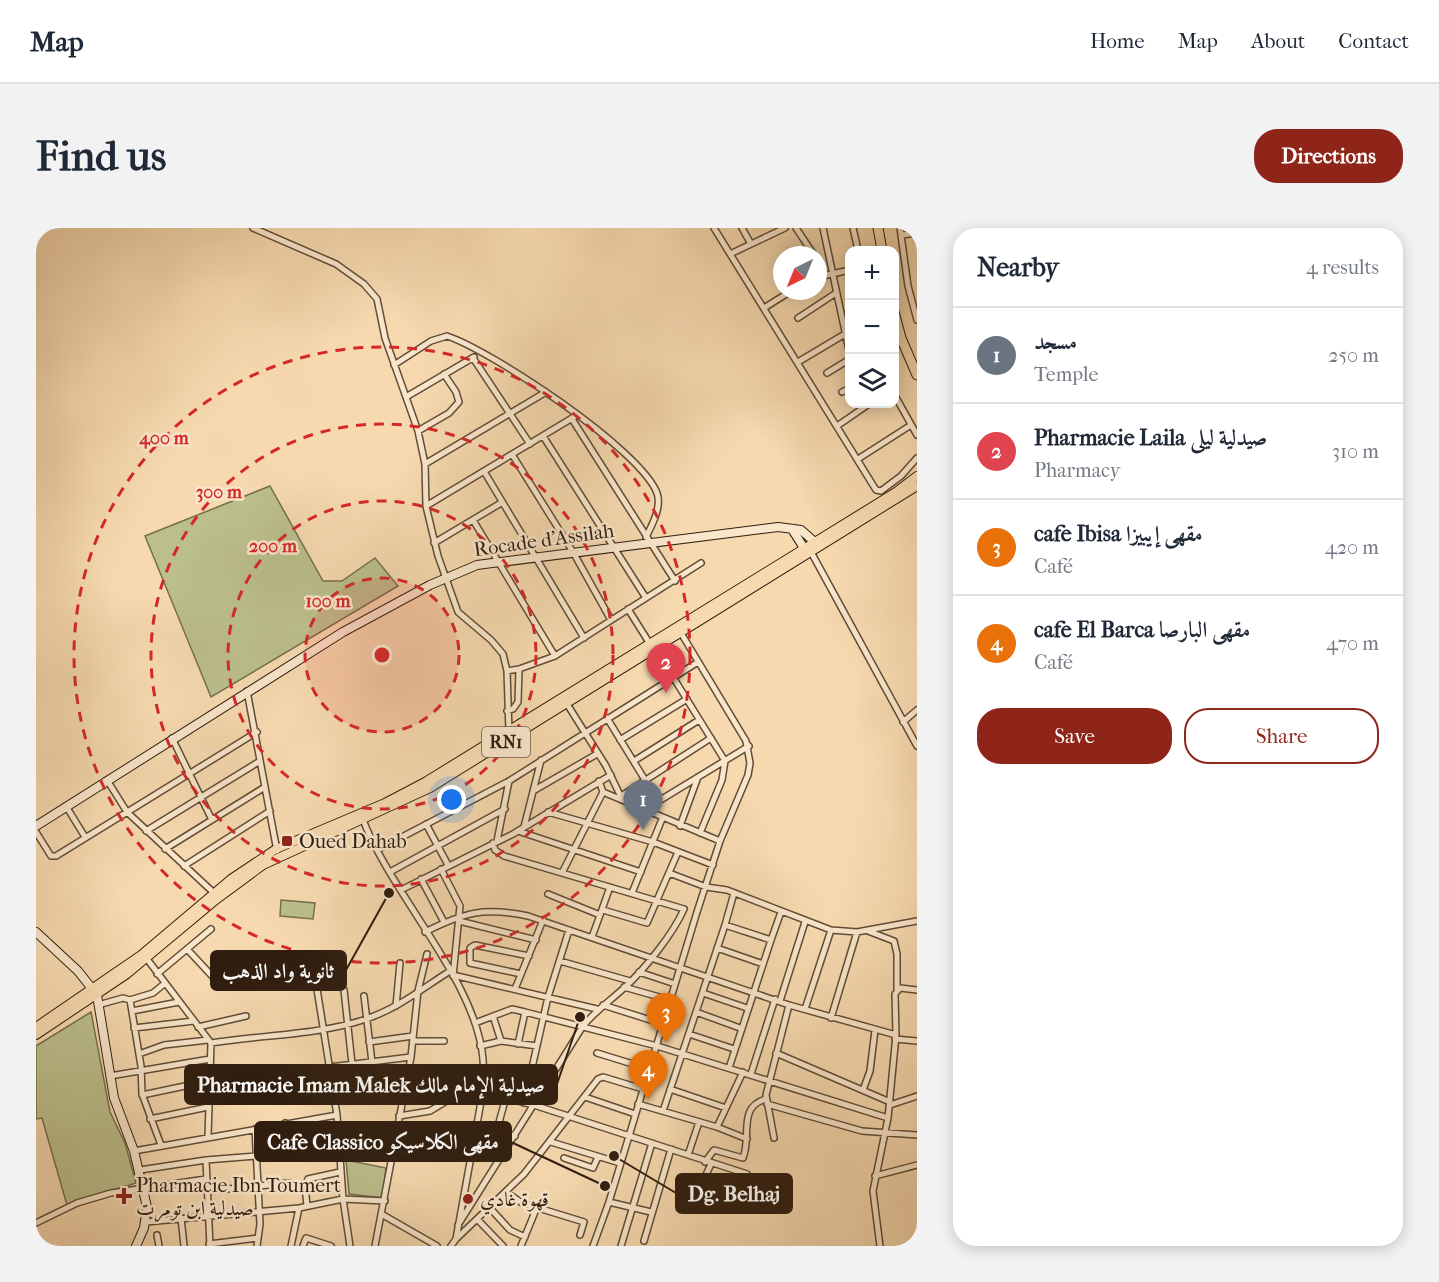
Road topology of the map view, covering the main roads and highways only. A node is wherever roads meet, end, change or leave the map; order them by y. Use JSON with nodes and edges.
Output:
{"nodes":[{"id":1,"x":878,"y":228,"type":"edge"},
{"id":2,"x":881,"y":246,"type":"edge"},
{"id":3,"x":899,"y":331,"type":"edge"},
{"id":4,"x":917,"y":375,"type":"edge"},
{"id":5,"x":917,"y":476,"type":"edge"},
{"id":6,"x":917,"y":486,"type":"edge"},
{"id":7,"x":817,"y":544,"type":"junction"},
{"id":8,"x":808,"y":552,"type":"junction"},
{"id":9,"x":510,"y":735,"type":"junction"},
{"id":10,"x":277,"y":852,"type":"junction"},
{"id":11,"x":94,"y":996,"type":"junction"},
{"id":12,"x":36,"y":1027,"type":"edge"},
{"id":13,"x":36,"y":1035,"type":"edge"}],
"edges":[{"from":1,"to":2,"type":"highway"},
{"from":3,"to":4,"type":"highway"},
{"from":5,"to":7,"type":"main road","number":"RN1"},
{"from":6,"to":7,"type":"main road","number":"RN1"},
{"from":7,"to":8,"type":"main road","number":"RN1"},
{"from":8,"to":9,"type":"main road","number":"RN1"},
{"from":8,"to":9,"type":"main road","number":"RN1"},
{"from":9,"to":10,"type":"main road","number":"RN1"},
{"from":10,"to":11,"type":"main road","number":"RN1"},
{"from":10,"to":11,"type":"main road","number":"RN1"},
{"from":11,"to":12,"type":"main road","number":"RN1"},
{"from":11,"to":13,"type":"main road","number":"RN1"}]}
